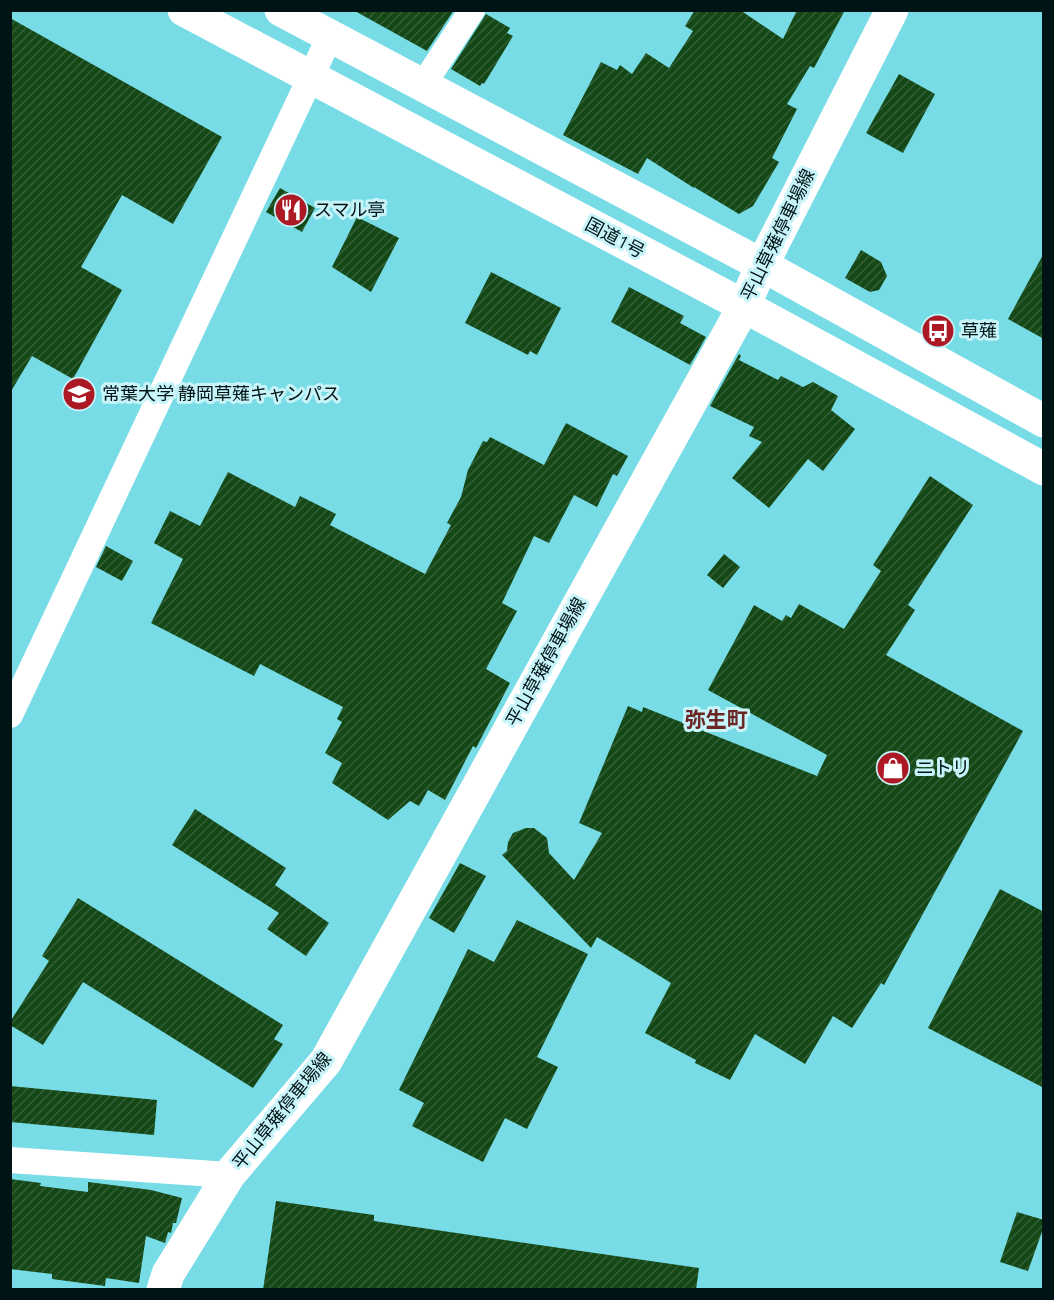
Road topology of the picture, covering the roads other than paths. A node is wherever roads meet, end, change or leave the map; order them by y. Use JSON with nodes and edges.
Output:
{"nodes":[{"id":1,"x":184,"y":10,"type":"edge"},
{"id":2,"x":281,"y":10,"type":"edge"},
{"id":3,"x":472,"y":10,"type":"edge"},
{"id":4,"x":892,"y":10,"type":"edge"},
{"id":5,"x":330,"y":36,"type":"junction"},
{"id":6,"x":311,"y":78,"type":"junction"},
{"id":7,"x":423,"y":85,"type":"junction"},
{"id":8,"x":762,"y":265,"type":"junction"},
{"id":9,"x":744,"y":306,"type":"junction"},
{"id":10,"x":1044,"y":421,"type":"edge"},
{"id":11,"x":1044,"y":469,"type":"edge"},
{"id":12,"x":10,"y":715,"type":"edge"},
{"id":13,"x":10,"y":1160,"type":"edge"},
{"id":14,"x":229,"y":1175,"type":"junction"},
{"id":15,"x":163,"y":1290,"type":"edge"}],
"edges":[{"from":1,"to":6,"type":"main road","name":"国道1号"},
{"from":2,"to":5,"type":"main road"},
{"from":3,"to":7,"type":"street"},
{"from":4,"to":8,"type":"main road","name":"平山草薙停車場線"},
{"from":5,"to":6,"type":"street"},
{"from":5,"to":7,"type":"main road"},
{"from":6,"to":9,"type":"main road","name":"国道1号"},
{"from":6,"to":12,"type":"street"},
{"from":7,"to":8,"type":"main road"},
{"from":8,"to":9,"type":"main road","name":"平山草薙停車場線"},
{"from":8,"to":10,"type":"main road"},
{"from":9,"to":11,"type":"main road","name":"国道1号"},
{"from":9,"to":14,"type":"main road","name":"平山草薙停車場線"},
{"from":13,"to":14,"type":"street"},
{"from":14,"to":15,"type":"main road","name":"平山草薙停車場線"}]}
